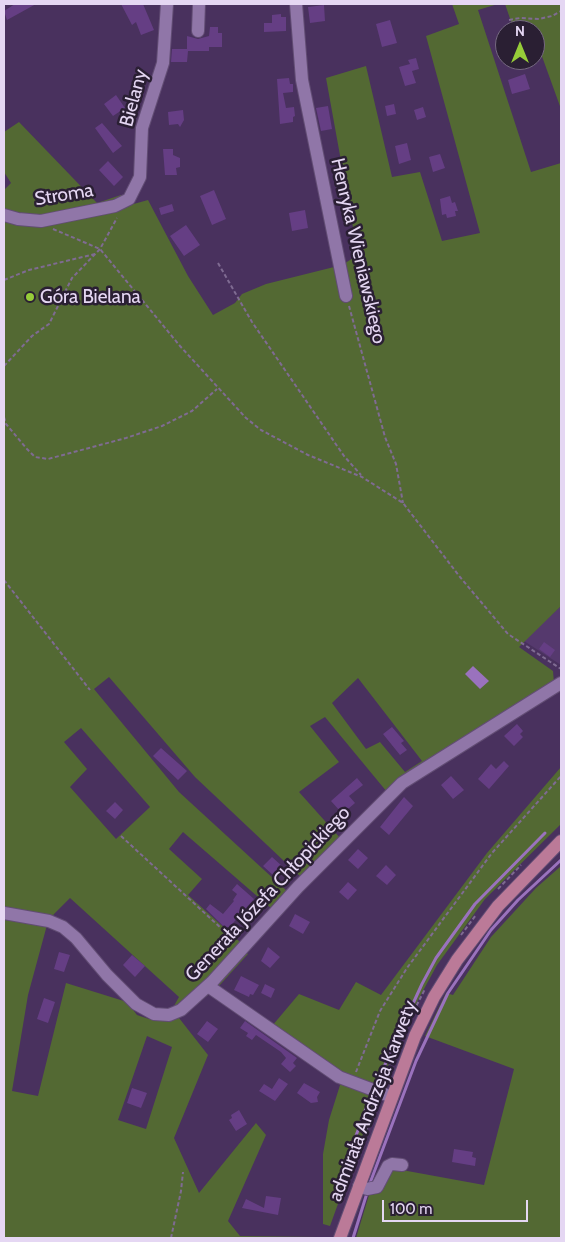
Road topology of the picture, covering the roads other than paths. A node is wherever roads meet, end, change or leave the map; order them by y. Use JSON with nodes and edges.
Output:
{"nodes":[{"id":1,"x":168,"y":4,"type":"edge"},
{"id":2,"x":199,"y":4,"type":"edge"},
{"id":3,"x":296,"y":4,"type":"edge"},
{"id":4,"x":198,"y":31,"type":"dead end"},
{"id":5,"x":129,"y":199,"type":"joint"},
{"id":6,"x":4,"y":214,"type":"edge"},
{"id":7,"x":346,"y":296,"type":"road end"},
{"id":8,"x":561,"y":683,"type":"edge"},
{"id":9,"x":561,"y":841,"type":"edge"},
{"id":10,"x":561,"y":850,"type":"edge"},
{"id":11,"x":539,"y":864,"type":"junction"},
{"id":12,"x":4,"y":913,"type":"edge"},
{"id":13,"x":208,"y":986,"type":"junction"},
{"id":14,"x":392,"y":1097,"type":"junction"},
{"id":15,"x":402,"y":1165,"type":"dead end"},
{"id":16,"x":359,"y":1186,"type":"junction"},
{"id":17,"x":340,"y":1238,"type":"edge"}],
"edges":[{"from":1,"to":5,"type":"street","name":"Bielany"},
{"from":2,"to":4,"type":"street"},
{"from":3,"to":7,"type":"street","name":"Henryka Wieniawskiego"},
{"from":5,"to":6,"type":"street","name":"Stroma"},
{"from":8,"to":13,"type":"street","name":"Generała Józefa Chłopickiego"},
{"from":9,"to":11,"type":"main road","name":"admirała Andrzeja Karwety"},
{"from":10,"to":11,"type":"main road","name":"admirała Andrzeja Karwety"},
{"from":11,"to":14,"type":"main road","name":"admirała Andrzeja Karwety"},
{"from":12,"to":13,"type":"street","name":"Generała Józefa Chłopickiego"},
{"from":13,"to":14,"type":"street"},
{"from":14,"to":16,"type":"main road","name":"admirała Andrzeja Karwety"},
{"from":15,"to":16,"type":"street"},
{"from":16,"to":17,"type":"main road","name":"admirała Andrzeja Karwety"}]}
